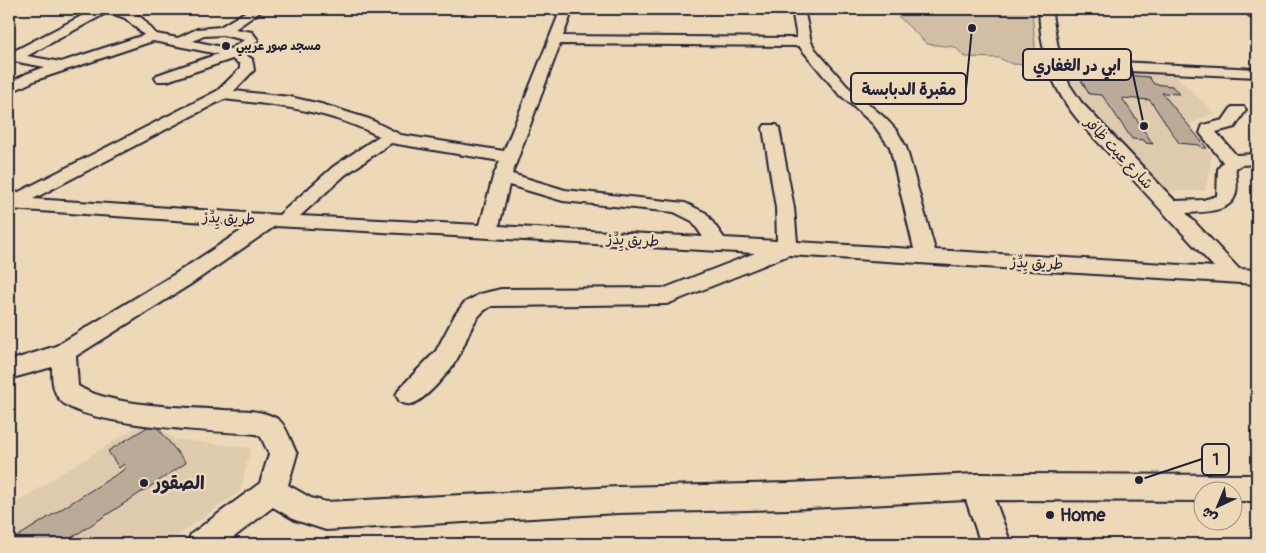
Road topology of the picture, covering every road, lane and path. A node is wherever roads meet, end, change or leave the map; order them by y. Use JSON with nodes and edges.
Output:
{"nodes":[{"id":1,"x":104,"y":9,"type":"edge"},
{"id":2,"x":111,"y":9,"type":"edge"},
{"id":3,"x":258,"y":9,"type":"edge"},
{"id":4,"x":566,"y":9,"type":"edge"},
{"id":5,"x":798,"y":9,"type":"edge"},
{"id":6,"x":1045,"y":9,"type":"edge"},
{"id":7,"x":1248,"y":9,"type":"edge"},
{"id":8,"x":1257,"y":16,"type":"edge"},
{"id":9,"x":223,"y":31,"type":"junction"},
{"id":10,"x":152,"y":37,"type":"junction"},
{"id":11,"x":556,"y":40,"type":"junction"},
{"id":12,"x":804,"y":42,"type":"junction"},
{"id":13,"x":178,"y":43,"type":"junction"},
{"id":14,"x":232,"y":54,"type":"junction"},
{"id":15,"x":1056,"y":62,"type":"junction"},
{"id":16,"x":63,"y":66,"type":"junction"},
{"id":17,"x":1257,"y":73,"type":"edge"},
{"id":18,"x":162,"y":78,"type":"dead end"},
{"id":19,"x":9,"y":89,"type":"edge"},
{"id":20,"x":222,"y":94,"type":"junction"},
{"id":21,"x":1238,"y":110,"type":"dead end"},
{"id":22,"x":771,"y":128,"type":"dead end"},
{"id":23,"x":390,"y":136,"type":"junction"},
{"id":24,"x":510,"y":156,"type":"junction"},
{"id":25,"x":1257,"y":159,"type":"edge"},
{"id":26,"x":1232,"y":162,"type":"junction"},
{"id":27,"x":502,"y":177,"type":"junction"},
{"id":28,"x":11,"y":204,"type":"edge"},
{"id":29,"x":1171,"y":207,"type":"junction"},
{"id":30,"x":277,"y":220,"type":"junction"},
{"id":31,"x":488,"y":232,"type":"junction"},
{"id":32,"x":718,"y":245,"type":"junction"},
{"id":33,"x":787,"y":248,"type":"junction"},
{"id":34,"x":927,"y":258,"type":"junction"},
{"id":35,"x":1234,"y":276,"type":"junction"},
{"id":36,"x":1257,"y":277,"type":"edge"},
{"id":37,"x":64,"y":352,"type":"junction"},
{"id":38,"x":9,"y":370,"type":"edge"},
{"id":39,"x":409,"y":395,"type":"dead end"},
{"id":40,"x":976,"y":487,"type":"junction"},
{"id":41,"x":1257,"y":488,"type":"edge"},
{"id":42,"x":272,"y":491,"type":"junction"},
{"id":43,"x":202,"y":544,"type":"edge"},
{"id":44,"x":996,"y":544,"type":"edge"}],
"edges":[{"from":1,"to":16,"type":"street"},
{"from":2,"to":10,"type":"street"},
{"from":3,"to":9,"type":"street"},
{"from":4,"to":11,"type":"street"},
{"from":5,"to":12,"type":"street"},
{"from":6,"to":15,"type":"street","name":"شارع عيت ظافر"},
{"from":7,"to":8,"type":"street"},
{"from":9,"to":13,"type":"street"},
{"from":9,"to":14,"type":"street"},
{"from":10,"to":13,"type":"street"},
{"from":10,"to":16,"type":"street"},
{"from":11,"to":12,"type":"street"},
{"from":11,"to":24,"type":"street"},
{"from":12,"to":34,"type":"street"},
{"from":13,"to":14,"type":"street"},
{"from":14,"to":18,"type":"street"},
{"from":14,"to":20,"type":"street"},
{"from":15,"to":17,"type":"street"},
{"from":15,"to":29,"type":"street","name":"شارع عيت ظافر"},
{"from":16,"to":19,"type":"street"},
{"from":20,"to":23,"type":"street"},
{"from":20,"to":28,"type":"street"},
{"from":21,"to":26,"type":"street"},
{"from":22,"to":33,"type":"street"},
{"from":23,"to":24,"type":"street"},
{"from":23,"to":30,"type":"street"},
{"from":24,"to":27,"type":"street"},
{"from":25,"to":26,"type":"street"},
{"from":26,"to":29,"type":"street"},
{"from":27,"to":31,"type":"street"},
{"from":27,"to":32,"type":"street"},
{"from":28,"to":30,"type":"street","name":"طريق يِدِّرْ"},
{"from":29,"to":35,"type":"street","name":"شارع عيت ظافر"},
{"from":30,"to":31,"type":"street","name":"طريق يِدِّرْ"},
{"from":30,"to":37,"type":"street"},
{"from":31,"to":32,"type":"street","name":"طريق يِدِّرْ"},
{"from":32,"to":33,"type":"street","name":"طريق يِدِّرْ"},
{"from":33,"to":34,"type":"street","name":"طريق يِدِّرْ"},
{"from":33,"to":39,"type":"street"},
{"from":34,"to":35,"type":"street","name":"طريق يِدِّرْ"},
{"from":35,"to":36,"type":"street","name":"طريق يِدِّرْ"},
{"from":37,"to":38,"type":"street"},
{"from":37,"to":42,"type":"street"},
{"from":40,"to":41,"type":"street"},
{"from":40,"to":42,"type":"street"},
{"from":40,"to":44,"type":"street"},
{"from":42,"to":43,"type":"street"}]}
